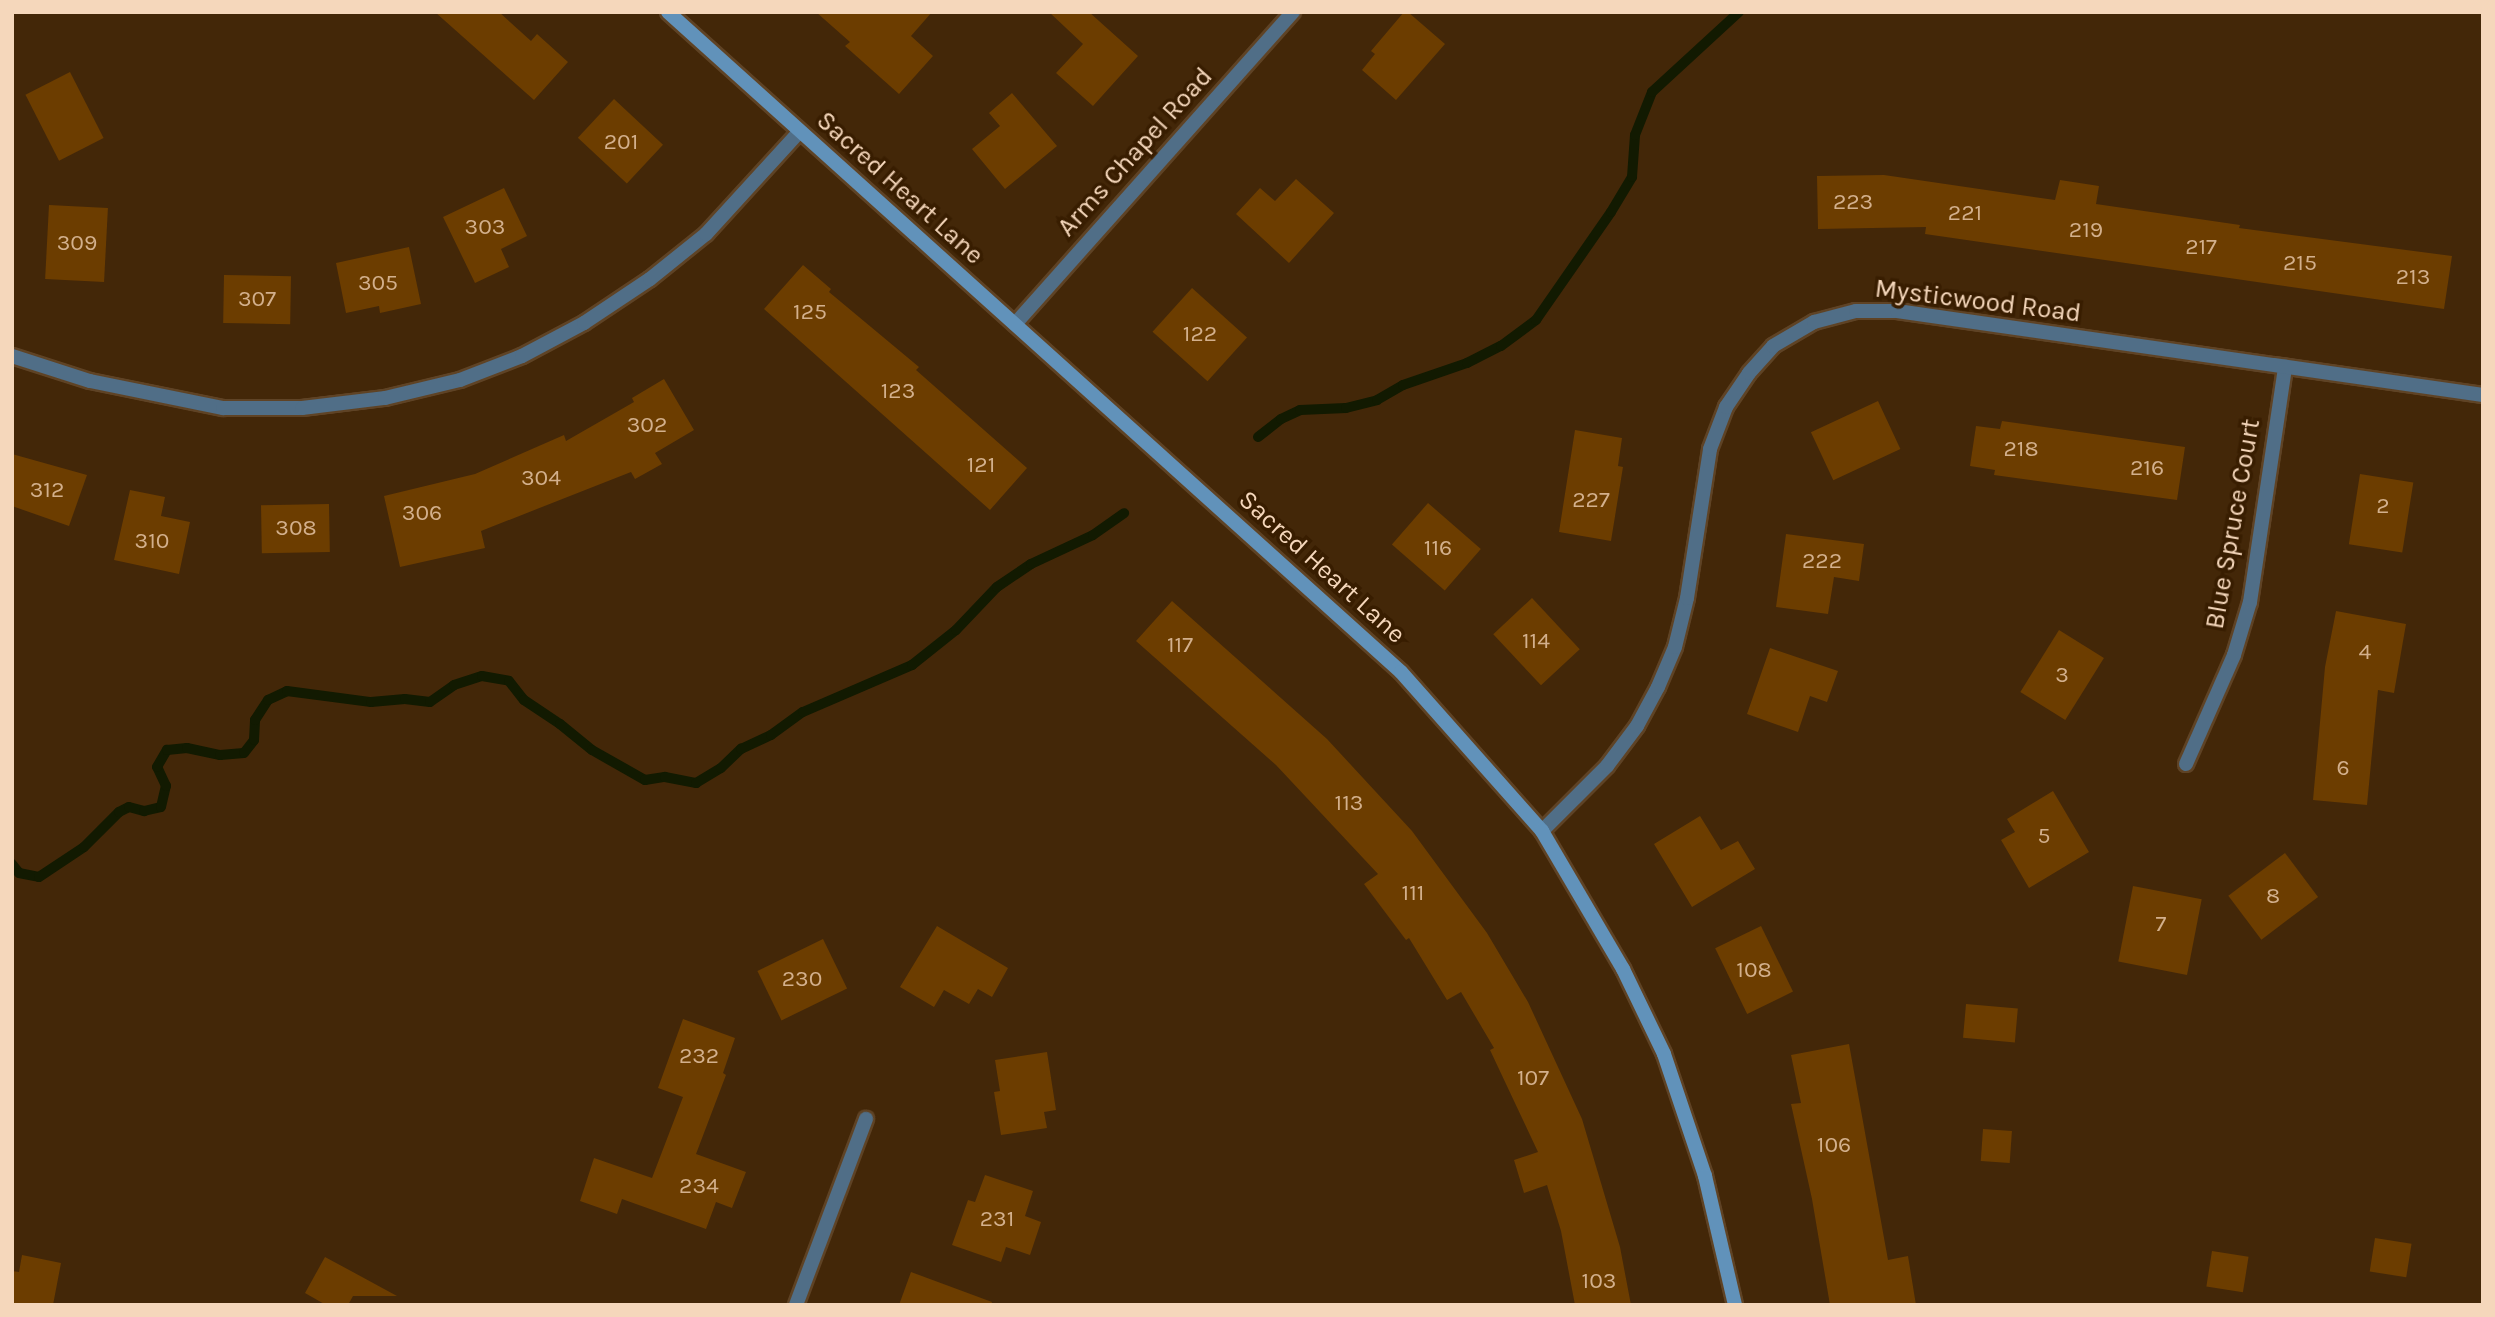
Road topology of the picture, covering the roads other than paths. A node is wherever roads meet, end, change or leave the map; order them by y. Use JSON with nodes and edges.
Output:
{"nodes":[{"id":1,"x":668,"y":12,"type":"edge"},
{"id":2,"x":1293,"y":12,"type":"edge"},
{"id":3,"x":800,"y":131,"type":"junction"},
{"id":4,"x":1015,"y":324,"type":"junction"},
{"id":5,"x":12,"y":356,"type":"edge"},
{"id":6,"x":2285,"y":367,"type":"junction"},
{"id":7,"x":2483,"y":394,"type":"edge"},
{"id":8,"x":2186,"y":764,"type":"dead end"},
{"id":9,"x":1542,"y":831,"type":"junction"},
{"id":10,"x":866,"y":1119,"type":"dead end"},
{"id":11,"x":796,"y":1305,"type":"edge"},
{"id":12,"x":1735,"y":1305,"type":"edge"}],
"edges":[{"from":1,"to":3,"type":"street","name":"Sacred Heart Lane"},
{"from":2,"to":4,"type":"street","name":"Arms Chapel Road"},
{"from":3,"to":4,"type":"street","name":"Sacred Heart Lane"},
{"from":3,"to":5,"type":"street"},
{"from":4,"to":9,"type":"street","name":"Sacred Heart Lane"},
{"from":6,"to":7,"type":"street","name":"Mysticwood Road"},
{"from":6,"to":8,"type":"street","name":"Blue Spruce Court"},
{"from":6,"to":9,"type":"street","name":"Mysticwood Road"},
{"from":9,"to":12,"type":"street","name":"Sacred Heart Lane"},
{"from":10,"to":11,"type":"street"}]}
